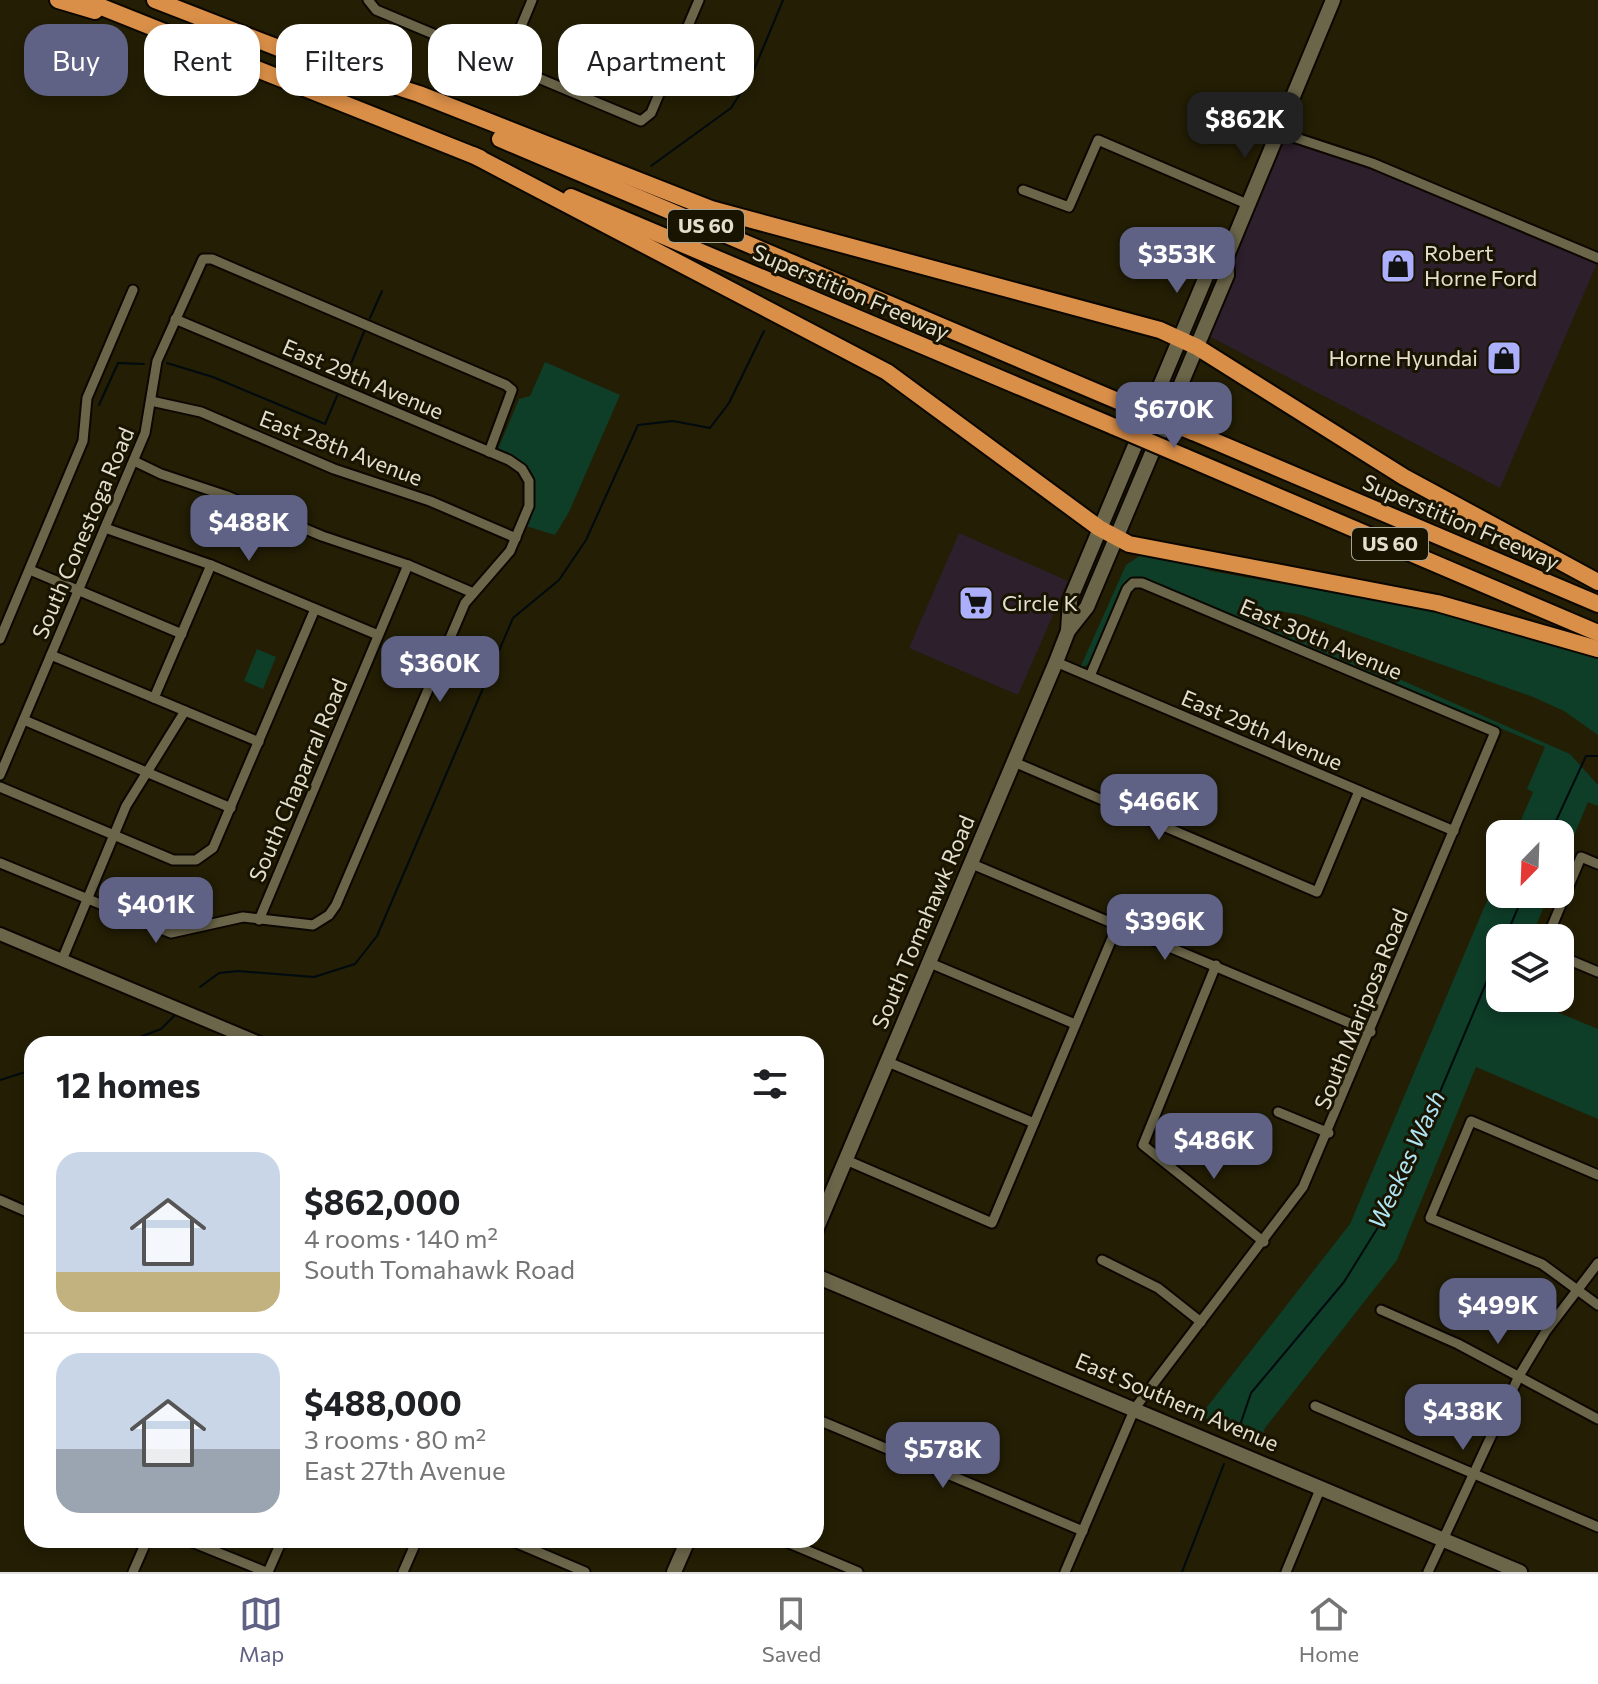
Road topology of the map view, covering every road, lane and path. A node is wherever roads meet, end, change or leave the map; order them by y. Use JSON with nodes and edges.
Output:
{"nodes":[{"id":1,"x":58,"y":0,"type":"edge"},
{"id":2,"x":84,"y":0,"type":"edge"},
{"id":3,"x":155,"y":0,"type":"edge"},
{"id":4,"x":532,"y":0,"type":"edge"},
{"id":5,"x":699,"y":0,"type":"edge"},
{"id":6,"x":1333,"y":0,"type":"edge"},
{"id":7,"x":368,"y":1,"type":"edge"},
{"id":8,"x":147,"y":24,"type":"edge"},
{"id":9,"x":522,"y":24,"type":"edge"},
{"id":10,"x":144,"y":26,"type":"edge"},
{"id":11,"x":428,"y":32,"type":"edge"},
{"id":12,"x":276,"y":47,"type":"edge"},
{"id":13,"x":260,"y":69,"type":"edge"},
{"id":14,"x":542,"y":81,"type":"edge"},
{"id":15,"x":412,"y":92,"type":"edge"},
{"id":16,"x":393,"y":96,"type":"edge"},
{"id":17,"x":1278,"y":132,"type":"junction"},
{"id":18,"x":473,"y":155,"type":"junction"},
{"id":19,"x":1023,"y":190,"type":"dead end"},
{"id":20,"x":1247,"y":204,"type":"junction"},
{"id":21,"x":1226,"y":258,"type":"junction"},
{"id":22,"x":1598,"y":258,"type":"edge"},
{"id":23,"x":133,"y":290,"type":"dead end"},
{"id":24,"x":175,"y":319,"type":"junction"},
{"id":25,"x":1180,"y":338,"type":"junction"},
{"id":26,"x":1197,"y":347,"type":"junction"},
{"id":27,"x":151,"y":401,"type":"junction"},
{"id":28,"x":489,"y":452,"type":"junction"},
{"id":29,"x":134,"y":461,"type":"junction"},
{"id":30,"x":105,"y":528,"type":"junction"},
{"id":31,"x":1099,"y":528,"type":"junction"},
{"id":32,"x":1117,"y":537,"type":"junction"},
{"id":33,"x":516,"y":538,"type":"junction"},
{"id":34,"x":211,"y":565,"type":"junction"},
{"id":35,"x":408,"y":565,"type":"junction"},
{"id":36,"x":30,"y":570,"type":"junction"},
{"id":37,"x":1598,"y":582,"type":"edge"},
{"id":38,"x":79,"y":591,"type":"junction"},
{"id":39,"x":471,"y":592,"type":"junction"},
{"id":40,"x":1598,"y":604,"type":"edge"},
{"id":41,"x":315,"y":609,"type":"junction"},
{"id":42,"x":1068,"y":631,"type":"junction"},
{"id":43,"x":1598,"y":633,"type":"edge"},
{"id":44,"x":182,"y":634,"type":"junction"},
{"id":45,"x":378,"y":635,"type":"junction"},
{"id":46,"x":0,"y":639,"type":"edge"},
{"id":47,"x":1598,"y":649,"type":"edge"},
{"id":48,"x":51,"y":655,"type":"junction"},
{"id":49,"x":1056,"y":662,"type":"junction"},
{"id":50,"x":1090,"y":676,"type":"junction"},
{"id":51,"x":154,"y":698,"type":"junction"},
{"id":52,"x":185,"y":711,"type":"junction"},
{"id":53,"x":24,"y":720,"type":"junction"},
{"id":54,"x":1495,"y":732,"type":"joint"},
{"id":55,"x":259,"y":742,"type":"junction"},
{"id":56,"x":1014,"y":762,"type":"junction"},
{"id":57,"x":148,"y":773,"type":"junction"},
{"id":58,"x":0,"y":775,"type":"edge"},
{"id":59,"x":0,"y":787,"type":"edge"},
{"id":60,"x":1359,"y":791,"type":"junction"},
{"id":61,"x":231,"y":808,"type":"junction"},
{"id":62,"x":1454,"y":831,"type":"junction"},
{"id":63,"x":114,"y":835,"type":"junction"},
{"id":64,"x":0,"y":863,"type":"edge"},
{"id":65,"x":972,"y":864,"type":"junction"},
{"id":66,"x":1598,"y":864,"type":"edge"},
{"id":67,"x":87,"y":899,"type":"junction"},
{"id":68,"x":259,"y":920,"type":"junction"},
{"id":69,"x":1118,"y":924,"type":"junction"},
{"id":70,"x":1553,"y":924,"type":"edge"},
{"id":71,"x":0,"y":934,"type":"edge"},
{"id":72,"x":62,"y":960,"type":"junction"},
{"id":73,"x":1574,"y":962,"type":"edge"},
{"id":74,"x":930,"y":963,"type":"junction"},
{"id":75,"x":1216,"y":965,"type":"junction"},
{"id":76,"x":1598,"y":972,"type":"edge"},
{"id":77,"x":1075,"y":1024,"type":"junction"},
{"id":78,"x":1371,"y":1032,"type":"junction"},
{"id":79,"x":228,"y":1036,"type":"edge"},
{"id":80,"x":888,"y":1062,"type":"junction"},
{"id":81,"x":1278,"y":1112,"type":"dead end"},
{"id":82,"x":1034,"y":1123,"type":"junction"},
{"id":83,"x":1329,"y":1133,"type":"junction"},
{"id":84,"x":846,"y":1160,"type":"junction"},
{"id":85,"x":1598,"y":1175,"type":"edge"},
{"id":86,"x":0,"y":1200,"type":"edge"},
{"id":87,"x":24,"y":1210,"type":"edge"},
{"id":88,"x":824,"y":1211,"type":"edge"},
{"id":89,"x":1264,"y":1242,"type":"junction"},
{"id":90,"x":1102,"y":1260,"type":"dead end"},
{"id":91,"x":1598,"y":1263,"type":"edge"},
{"id":92,"x":824,"y":1279,"type":"edge"},
{"id":93,"x":1578,"y":1289,"type":"junction"},
{"id":94,"x":1598,"y":1305,"type":"edge"},
{"id":95,"x":1381,"y":1310,"type":"dead end"},
{"id":96,"x":1201,"y":1322,"type":"junction"},
{"id":97,"x":1519,"y":1376,"type":"junction"},
{"id":98,"x":1315,"y":1406,"type":"dead end"},
{"id":99,"x":1135,"y":1408,"type":"junction"},
{"id":100,"x":1598,"y":1419,"type":"edge"},
{"id":101,"x":824,"y":1422,"type":"edge"},
{"id":102,"x":1471,"y":1474,"type":"junction"},
{"id":103,"x":1321,"y":1487,"type":"junction"},
{"id":104,"x":1598,"y":1527,"type":"edge"},
{"id":105,"x":1083,"y":1531,"type":"junction"},
{"id":106,"x":1444,"y":1540,"type":"junction"},
{"id":107,"x":144,"y":1548,"type":"edge"},
{"id":108,"x":207,"y":1548,"type":"edge"},
{"id":109,"x":278,"y":1548,"type":"edge"},
{"id":110,"x":414,"y":1548,"type":"edge"},
{"id":111,"x":529,"y":1548,"type":"edge"},
{"id":112,"x":543,"y":1548,"type":"edge"},
{"id":113,"x":684,"y":1548,"type":"edge"},
{"id":114,"x":801,"y":1548,"type":"edge"},
{"id":115,"x":541,"y":1553,"type":"junction"},
{"id":116,"x":133,"y":1572,"type":"edge"},
{"id":117,"x":267,"y":1572,"type":"edge"},
{"id":118,"x":403,"y":1572,"type":"edge"},
{"id":119,"x":585,"y":1572,"type":"edge"},
{"id":120,"x":674,"y":1572,"type":"edge"},
{"id":121,"x":858,"y":1572,"type":"edge"},
{"id":122,"x":1065,"y":1572,"type":"edge"},
{"id":123,"x":1286,"y":1572,"type":"edge"},
{"id":124,"x":1428,"y":1572,"type":"edge"},
{"id":125,"x":1520,"y":1572,"type":"edge"}],
"edges":[{"from":1,"to":10,"type":"highway"},
{"from":2,"to":8,"type":"highway","name":"Superstition Freeway","number":"US 60"},
{"from":3,"to":12,"type":"highway","name":"Superstition Freeway","number":"US 60"},
{"from":4,"to":9,"type":"street"},
{"from":5,"to":14,"type":"street"},
{"from":6,"to":17,"type":"main road","name":"South Tomahawk Road"},
{"from":7,"to":11,"type":"street"},
{"from":13,"to":18,"type":"highway","name":"Superstition Freeway","number":"US 60"},
{"from":15,"to":25,"type":"highway"},
{"from":16,"to":40,"type":"highway","name":"Superstition Freeway","number":"US 60","bridge":true},
{"from":17,"to":20,"type":"main road","name":"South Tomahawk Road"},
{"from":17,"to":22,"type":"street"},
{"from":18,"to":31,"type":"highway"},
{"from":18,"to":43,"type":"highway","name":"Superstition Freeway","number":"US 60","bridge":true},
{"from":19,"to":20,"type":"street"},
{"from":20,"to":21,"type":"main road","name":"South Tomahawk Road"},
{"from":21,"to":25,"type":"main road","name":"South Tomahawk Road"},
{"from":21,"to":26,"type":"main road","name":"South Tomahawk Road"},
{"from":23,"to":36,"type":"street"},
{"from":24,"to":27,"type":"street","name":"South Conestoga Road"},
{"from":24,"to":28,"type":"street","name":"East 29th Avenue"},
{"from":24,"to":28,"type":"street","name":"South Conestoga Road"},
{"from":25,"to":26,"type":"highway"},
{"from":25,"to":31,"type":"main road","name":"South Tomahawk Road"},
{"from":26,"to":32,"type":"main road","name":"South Tomahawk Road"},
{"from":26,"to":37,"type":"highway"},
{"from":27,"to":29,"type":"street","name":"South Conestoga Road"},
{"from":27,"to":33,"type":"street","name":"East 28th Avenue"},
{"from":28,"to":33,"type":"street","name":"East 29th Avenue"},
{"from":29,"to":30,"type":"street","name":"South Conestoga Road"},
{"from":29,"to":35,"type":"street"},
{"from":30,"to":34,"type":"street"},
{"from":30,"to":38,"type":"street","name":"South Conestoga Road"},
{"from":31,"to":32,"type":"highway"},
{"from":31,"to":42,"type":"main road","name":"South Tomahawk Road"},
{"from":32,"to":42,"type":"main road","name":"South Tomahawk Road"},
{"from":32,"to":47,"type":"highway"},
{"from":33,"to":39,"type":"street"},
{"from":34,"to":41,"type":"street"},
{"from":34,"to":44,"type":"street"},
{"from":35,"to":39,"type":"street"},
{"from":35,"to":45,"type":"street","name":"South Chaparral Road"},
{"from":36,"to":38,"type":"street"},
{"from":36,"to":46,"type":"street"},
{"from":38,"to":44,"type":"street"},
{"from":38,"to":48,"type":"street","name":"South Conestoga Road"},
{"from":39,"to":68,"type":"street"},
{"from":41,"to":45,"type":"street"},
{"from":41,"to":55,"type":"street"},
{"from":42,"to":49,"type":"main road","name":"South Tomahawk Road"},
{"from":44,"to":51,"type":"street"},
{"from":45,"to":68,"type":"street","name":"South Chaparral Road"},
{"from":48,"to":51,"type":"street"},
{"from":48,"to":53,"type":"street","name":"South Conestoga Road"},
{"from":49,"to":50,"type":"street","name":"East 29th Avenue"},
{"from":49,"to":56,"type":"main road","name":"South Tomahawk Road"},
{"from":50,"to":54,"type":"street","name":"East 30th Avenue"},
{"from":50,"to":60,"type":"street","name":"East 29th Avenue"},
{"from":51,"to":52,"type":"street"},
{"from":52,"to":55,"type":"street"},
{"from":52,"to":57,"type":"street"},
{"from":53,"to":57,"type":"street"},
{"from":53,"to":58,"type":"street","name":"South Conestoga Road"},
{"from":54,"to":62,"type":"street","name":"South Mariposa Road"},
{"from":55,"to":61,"type":"street"},
{"from":56,"to":60,"type":"street"},
{"from":56,"to":65,"type":"main road","name":"South Tomahawk Road"},
{"from":57,"to":61,"type":"street"},
{"from":57,"to":63,"type":"street"},
{"from":59,"to":63,"type":"street"},
{"from":60,"to":62,"type":"street","name":"East 29th Avenue"},
{"from":61,"to":63,"type":"street"},
{"from":62,"to":78,"type":"street","name":"South Mariposa Road"},
{"from":63,"to":67,"type":"street"},
{"from":64,"to":67,"type":"street"},
{"from":65,"to":69,"type":"street"},
{"from":65,"to":74,"type":"main road","name":"South Tomahawk Road"},
{"from":66,"to":70,"type":"street"},
{"from":67,"to":68,"type":"street"},
{"from":67,"to":72,"type":"street"},
{"from":69,"to":75,"type":"street"},
{"from":69,"to":77,"type":"street"},
{"from":71,"to":72,"type":"street"},
{"from":72,"to":79,"type":"street"},
{"from":73,"to":76,"type":"street"},
{"from":74,"to":77,"type":"street"},
{"from":74,"to":80,"type":"main road","name":"South Tomahawk Road"},
{"from":75,"to":78,"type":"street"},
{"from":75,"to":89,"type":"street"},
{"from":77,"to":82,"type":"street"},
{"from":78,"to":83,"type":"street","name":"South Mariposa Road"},
{"from":80,"to":82,"type":"street"},
{"from":80,"to":84,"type":"main road","name":"South Tomahawk Road"},
{"from":81,"to":83,"type":"street"},
{"from":82,"to":84,"type":"street"},
{"from":83,"to":89,"type":"street","name":"South Mariposa Road"},
{"from":84,"to":88,"type":"main road","name":"South Tomahawk Road"},
{"from":85,"to":93,"type":"street"},
{"from":86,"to":87,"type":"street"},
{"from":89,"to":96,"type":"street","name":"South Mariposa Road"},
{"from":90,"to":96,"type":"street"},
{"from":91,"to":93,"type":"street"},
{"from":92,"to":99,"type":"main road","name":"East Southern Avenue"},
{"from":93,"to":94,"type":"street"},
{"from":93,"to":97,"type":"street"},
{"from":95,"to":97,"type":"street"},
{"from":96,"to":99,"type":"street","name":"South Mariposa Road"},
{"from":97,"to":100,"type":"street"},
{"from":97,"to":102,"type":"street"},
{"from":98,"to":102,"type":"street"},
{"from":99,"to":103,"type":"main road","name":"East Southern Avenue"},
{"from":99,"to":105,"type":"street","name":"South Mariposa Road"},
{"from":101,"to":105,"type":"street"},
{"from":102,"to":104,"type":"street"},
{"from":102,"to":106,"type":"street"},
{"from":103,"to":106,"type":"main road","name":"East Southern Avenue"},
{"from":103,"to":123,"type":"street"},
{"from":105,"to":122,"type":"street","name":"South Mariposa Road"},
{"from":106,"to":124,"type":"street"},
{"from":106,"to":125,"type":"main road","name":"East Southern Avenue"},
{"from":107,"to":116,"type":"street"},
{"from":108,"to":117,"type":"street"},
{"from":109,"to":117,"type":"street"},
{"from":110,"to":118,"type":"street"},
{"from":111,"to":115,"type":"street"},
{"from":112,"to":115,"type":"street"},
{"from":113,"to":120,"type":"main road"},
{"from":114,"to":121,"type":"street"},
{"from":115,"to":119,"type":"street"}]}
